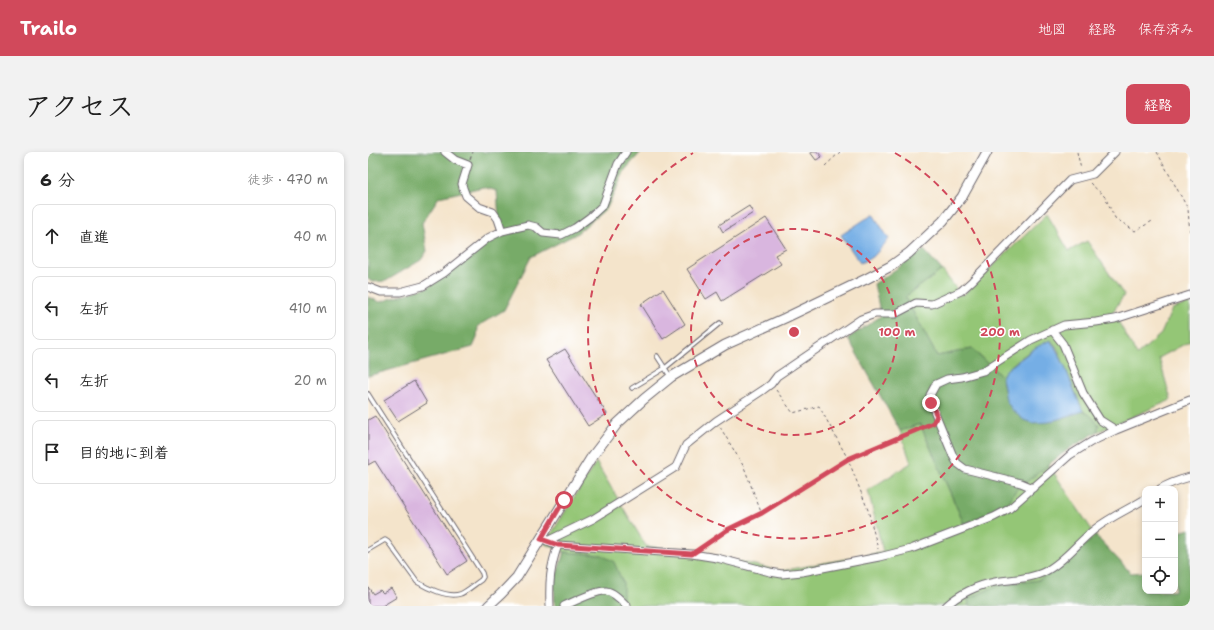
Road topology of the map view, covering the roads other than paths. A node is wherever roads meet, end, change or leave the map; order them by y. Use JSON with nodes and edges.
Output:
{"nodes":[{"id":1,"x":445,"y":152,"type":"edge"},
{"id":2,"x":626,"y":152,"type":"edge"},
{"id":3,"x":987,"y":152,"type":"edge"},
{"id":4,"x":1115,"y":152,"type":"edge"},
{"id":5,"x":502,"y":232,"type":"junction"},
{"id":6,"x":368,"y":287,"type":"edge"},
{"id":7,"x":1190,"y":295,"type":"edge"},
{"id":8,"x":720,"y":323,"type":"dead end"},
{"id":9,"x":1052,"y":330,"type":"junction"},
{"id":10,"x":657,"y":356,"type":"dead end"},
{"id":11,"x":665,"y":368,"type":"junction"},
{"id":12,"x":671,"y":377,"type":"junction"},
{"id":13,"x":632,"y":388,"type":"dead end"},
{"id":14,"x":368,"y":394,"type":"edge"},
{"id":15,"x":1190,"y":400,"type":"edge"},
{"id":16,"x":1116,"y":430,"type":"junction"},
{"id":17,"x":1190,"y":477,"type":"edge"},
{"id":18,"x":1166,"y":486,"type":"edge"},
{"id":19,"x":1033,"y":488,"type":"junction"},
{"id":20,"x":1142,"y":501,"type":"edge"},
{"id":21,"x":544,"y":540,"type":"junction"},
{"id":22,"x":558,"y":545,"type":"junction"},
{"id":23,"x":368,"y":550,"type":"edge"},
{"id":24,"x":488,"y":606,"type":"edge"},
{"id":25,"x":550,"y":606,"type":"edge"},
{"id":26,"x":564,"y":606,"type":"edge"},
{"id":27,"x":626,"y":606,"type":"edge"},
{"id":28,"x":946,"y":606,"type":"edge"}],
"edges":[{"from":1,"to":5,"type":"street"},
{"from":2,"to":5,"type":"street"},
{"from":3,"to":12,"type":"street"},
{"from":4,"to":21,"type":"street"},
{"from":5,"to":6,"type":"street"},
{"from":7,"to":9,"type":"street"},
{"from":8,"to":11,"type":"lane"},
{"from":9,"to":16,"type":"street"},
{"from":9,"to":19,"type":"street"},
{"from":10,"to":11,"type":"lane"},
{"from":11,"to":12,"type":"lane"},
{"from":11,"to":13,"type":"lane"},
{"from":12,"to":21,"type":"street"},
{"from":14,"to":23,"type":"lane"},
{"from":15,"to":16,"type":"street"},
{"from":16,"to":19,"type":"street"},
{"from":17,"to":18,"type":"street"},
{"from":19,"to":22,"type":"street"},
{"from":20,"to":28,"type":"street"},
{"from":21,"to":22,"type":"street"},
{"from":21,"to":24,"type":"street"},
{"from":22,"to":25,"type":"street"},
{"from":26,"to":27,"type":"street"}]}
